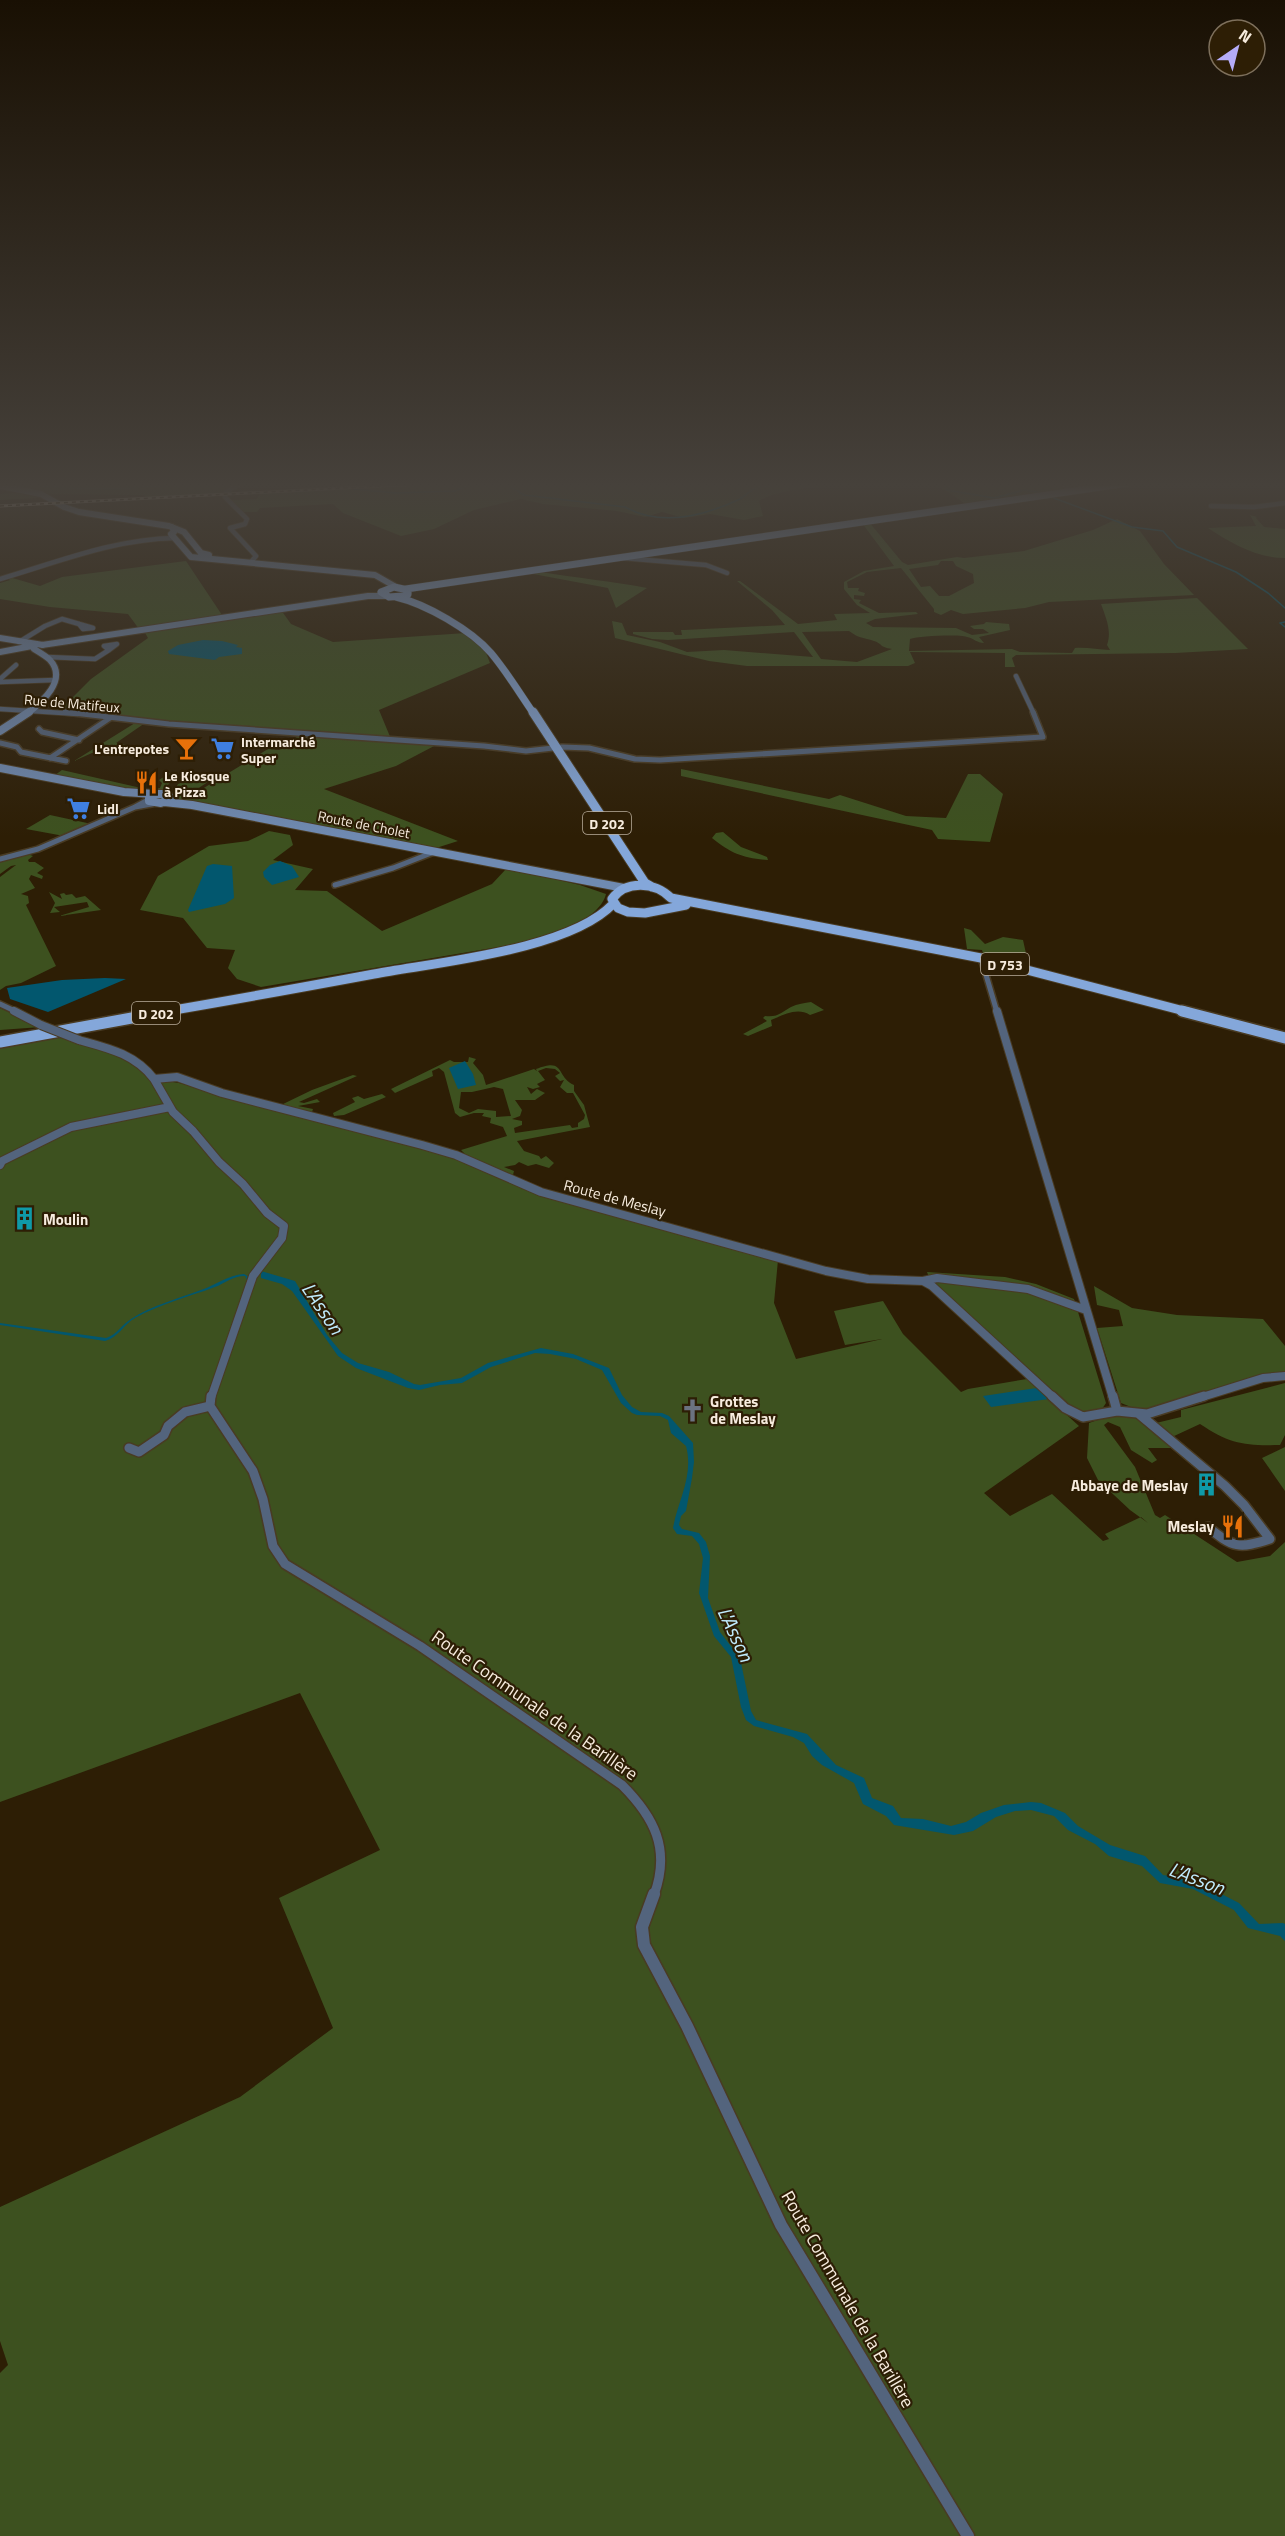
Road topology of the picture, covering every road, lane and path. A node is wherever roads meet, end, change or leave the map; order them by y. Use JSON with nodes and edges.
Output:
{"nodes":[{"id":1,"x":339,"y":600,"type":"edge"},
{"id":2,"x":418,"y":600,"type":"edge"},
{"id":3,"x":79,"y":624,"type":"dead end"},
{"id":4,"x":2,"y":640,"type":"edge"},
{"id":5,"x":19,"y":645,"type":"junction"},
{"id":6,"x":39,"y":648,"type":"junction"},
{"id":7,"x":109,"y":650,"type":"dead end"},
{"id":8,"x":0,"y":652,"type":"edge"},
{"id":9,"x":6,"y":674,"type":"dead end"},
{"id":10,"x":1016,"y":676,"type":"dead end"},
{"id":11,"x":0,"y":680,"type":"edge"},
{"id":12,"x":55,"y":680,"type":"junction"},
{"id":13,"x":0,"y":709,"type":"edge"},
{"id":14,"x":34,"y":710,"type":"junction"},
{"id":15,"x":110,"y":718,"type":"junction"},
{"id":16,"x":39,"y":729,"type":"dead end"},
{"id":17,"x":0,"y":731,"type":"edge"},
{"id":18,"x":79,"y":740,"type":"junction"},
{"id":19,"x":0,"y":743,"type":"edge"},
{"id":20,"x":556,"y":748,"type":"junction"},
{"id":21,"x":50,"y":758,"type":"junction"},
{"id":22,"x":66,"y":761,"type":"dead end"},
{"id":23,"x":0,"y":768,"type":"edge"},
{"id":24,"x":150,"y":798,"type":"junction"},
{"id":25,"x":164,"y":801,"type":"junction"},
{"id":26,"x":135,"y":807,"type":"junction"},
{"id":27,"x":416,"y":848,"type":"junction"},
{"id":28,"x":434,"y":852,"type":"junction"},
{"id":29,"x":0,"y":858,"type":"edge"},
{"id":30,"x":415,"y":860,"type":"junction"},
{"id":31,"x":638,"y":872,"type":"junction"},
{"id":32,"x":570,"y":879,"type":"junction"},
{"id":33,"x":335,"y":885,"type":"dead end"},
{"id":34,"x":635,"y":886,"type":"junction"},
{"id":35,"x":652,"y":887,"type":"junction"},
{"id":36,"x":624,"y":888,"type":"junction"},
{"id":37,"x":613,"y":900,"type":"junction"},
{"id":38,"x":669,"y":902,"type":"junction"},
{"id":39,"x":629,"y":912,"type":"junction"},
{"id":40,"x":586,"y":924,"type":"junction"},
{"id":41,"x":981,"y":958,"type":"junction"},
{"id":42,"x":0,"y":1004,"type":"edge"},
{"id":43,"x":1285,"y":1038,"type":"edge"},
{"id":44,"x":0,"y":1042,"type":"edge"},
{"id":45,"x":154,"y":1079,"type":"junction"},
{"id":46,"x":170,"y":1107,"type":"junction"},
{"id":47,"x":0,"y":1165,"type":"edge"},
{"id":48,"x":923,"y":1281,"type":"junction"},
{"id":49,"x":1086,"y":1310,"type":"junction"},
{"id":50,"x":1285,"y":1376,"type":"edge"},
{"id":51,"x":210,"y":1406,"type":"junction"},
{"id":52,"x":1117,"y":1411,"type":"junction"},
{"id":53,"x":1139,"y":1414,"type":"junction"},
{"id":54,"x":129,"y":1448,"type":"dead end"},
{"id":55,"x":1208,"y":1527,"type":"dead end"},
{"id":56,"x":968,"y":2536,"type":"edge"}],
"edges":[{"from":1,"to":6,"type":"main road"},
{"from":2,"to":20,"type":"main road","number":"D 202"},
{"from":3,"to":5,"type":"street"},
{"from":4,"to":5,"type":"main road"},
{"from":5,"to":6,"type":"main road"},
{"from":5,"to":8,"type":"main road"},
{"from":6,"to":7,"type":"street"},
{"from":6,"to":12,"type":"main road"},
{"from":9,"to":11,"type":"street"},
{"from":10,"to":20,"type":"street","name":"Rue de Matifeux"},
{"from":11,"to":12,"type":"street"},
{"from":12,"to":14,"type":"main road"},
{"from":13,"to":14,"type":"street","name":"Rue de Matifeux"},
{"from":14,"to":15,"type":"street","name":"Rue de Matifeux"},
{"from":14,"to":17,"type":"main road"},
{"from":15,"to":18,"type":"street"},
{"from":15,"to":20,"type":"street","name":"Rue de Matifeux"},
{"from":16,"to":18,"type":"street"},
{"from":18,"to":21,"type":"street"},
{"from":19,"to":21,"type":"street"},
{"from":20,"to":31,"type":"main road","number":"D 202"},
{"from":21,"to":22,"type":"street"},
{"from":23,"to":24,"type":"main road"},
{"from":24,"to":25,"type":"main road"},
{"from":24,"to":25,"type":"main road"},
{"from":24,"to":26,"type":"street"},
{"from":25,"to":26,"type":"street"},
{"from":25,"to":27,"type":"main road","name":"Route de Cholet"},
{"from":26,"to":29,"type":"street"},
{"from":27,"to":28,"type":"main road","name":"Route de Cholet"},
{"from":27,"to":30,"type":"street"},
{"from":28,"to":30,"type":"street"},
{"from":28,"to":32,"type":"main road","name":"Route de Cholet"},
{"from":30,"to":33,"type":"street"},
{"from":31,"to":34,"type":"main road"},
{"from":31,"to":35,"type":"main road","number":"D 202"},
{"from":32,"to":36,"type":"main road"},
{"from":32,"to":37,"type":"main road"},
{"from":34,"to":35,"type":"main road"},
{"from":34,"to":36,"type":"main road"},
{"from":35,"to":38,"type":"main road"},
{"from":36,"to":37,"type":"main road"},
{"from":37,"to":39,"type":"main road"},
{"from":37,"to":40,"type":"main road","number":"D 202"},
{"from":38,"to":39,"type":"main road"},
{"from":38,"to":41,"type":"main road","number":"D 753"},
{"from":39,"to":40,"type":"main road","number":"D 202"},
{"from":40,"to":44,"type":"main road","number":"D 202"},
{"from":41,"to":43,"type":"main road","number":"D 753"},
{"from":41,"to":49,"type":"street"},
{"from":42,"to":45,"type":"street","bridge":true},
{"from":45,"to":46,"type":"street"},
{"from":45,"to":48,"type":"street","name":"Route de Meslay"},
{"from":46,"to":47,"type":"street"},
{"from":46,"to":51,"type":"street"},
{"from":48,"to":49,"type":"street","name":"Route de Meslay"},
{"from":48,"to":52,"type":"street"},
{"from":49,"to":52,"type":"street"},
{"from":50,"to":53,"type":"street"},
{"from":51,"to":54,"type":"street"},
{"from":51,"to":56,"type":"street","name":"Route Communale de la Barillère"},
{"from":52,"to":53,"type":"street"},
{"from":53,"to":55,"type":"street"}]}
